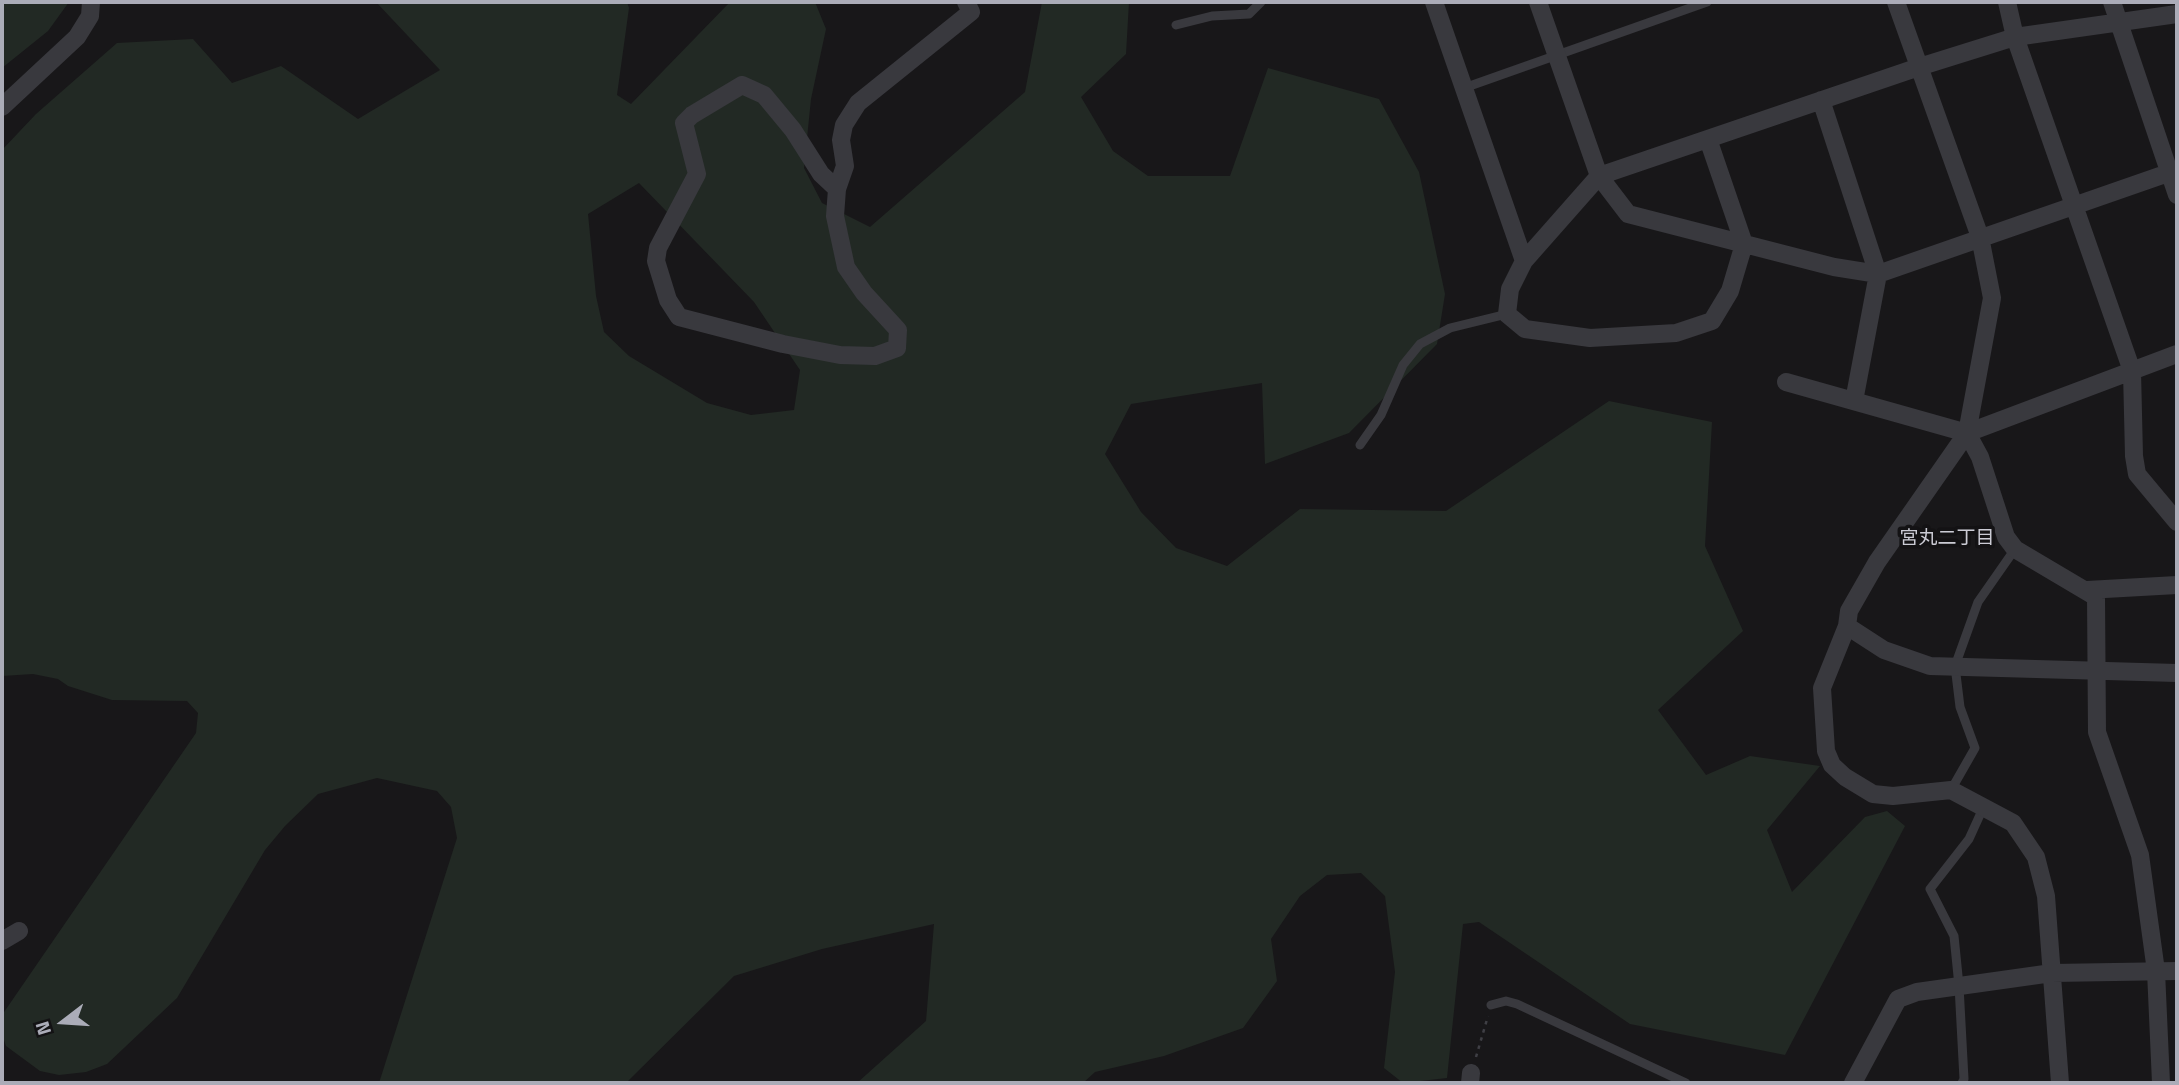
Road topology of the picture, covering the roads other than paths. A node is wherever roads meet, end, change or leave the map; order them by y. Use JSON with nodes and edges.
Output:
{"nodes":[{"id":1,"x":91,"y":2,"type":"edge"},
{"id":2,"x":966,"y":2,"type":"edge"},
{"id":3,"x":1261,"y":2,"type":"edge"},
{"id":4,"x":1434,"y":2,"type":"edge"},
{"id":5,"x":1538,"y":2,"type":"edge"},
{"id":6,"x":1707,"y":2,"type":"edge"},
{"id":7,"x":1896,"y":2,"type":"edge"},
{"id":8,"x":2007,"y":2,"type":"edge"},
{"id":9,"x":2112,"y":2,"type":"edge"},
{"id":10,"x":2177,"y":14,"type":"edge"},
{"id":11,"x":2118,"y":23,"type":"junction"},
{"id":12,"x":1175,"y":25,"type":"dead end"},
{"id":13,"x":2015,"y":37,"type":"junction"},
{"id":14,"x":1557,"y":55,"type":"junction"},
{"id":15,"x":1919,"y":66,"type":"junction"},
{"id":16,"x":1464,"y":88,"type":"junction"},
{"id":17,"x":1821,"y":100,"type":"junction"},
{"id":18,"x":2,"y":107,"type":"edge"},
{"id":19,"x":1708,"y":139,"type":"junction"},
{"id":20,"x":2173,"y":171,"type":"edge"},
{"id":21,"x":1599,"y":176,"type":"junction"},
{"id":22,"x":837,"y":188,"type":"junction"},
{"id":23,"x":2177,"y":195,"type":"edge"},
{"id":24,"x":2074,"y":205,"type":"junction"},
{"id":25,"x":1980,"y":237,"type":"junction"},
{"id":26,"x":1744,"y":244,"type":"junction"},
{"id":27,"x":1524,"y":261,"type":"junction"},
{"id":28,"x":1878,"y":274,"type":"junction"},
{"id":29,"x":1507,"y":314,"type":"junction"},
{"id":30,"x":2177,"y":354,"type":"edge"},
{"id":31,"x":2133,"y":371,"type":"junction"},
{"id":32,"x":1786,"y":382,"type":"dead end"},
{"id":33,"x":1854,"y":401,"type":"junction"},
{"id":34,"x":1967,"y":433,"type":"junction"},
{"id":35,"x":1360,"y":445,"type":"dead end"},
{"id":36,"x":2177,"y":522,"type":"edge"},
{"id":37,"x":2015,"y":549,"type":"junction"},
{"id":38,"x":2177,"y":585,"type":"edge"},
{"id":39,"x":2087,"y":590,"type":"junction"},
{"id":40,"x":1847,"y":626,"type":"junction"},
{"id":41,"x":1955,"y":666,"type":"junction"},
{"id":42,"x":2094,"y":671,"type":"junction"},
{"id":43,"x":2177,"y":673,"type":"edge"},
{"id":44,"x":1951,"y":790,"type":"junction"},
{"id":45,"x":1984,"y":806,"type":"junction"},
{"id":46,"x":19,"y":931,"type":"dead end"},
{"id":47,"x":2,"y":941,"type":"edge"},
{"id":48,"x":2155,"y":971,"type":"junction"},
{"id":49,"x":2177,"y":971,"type":"edge"},
{"id":50,"x":2052,"y":973,"type":"junction"},
{"id":51,"x":1959,"y":986,"type":"junction"},
{"id":52,"x":1491,"y":1005,"type":"road end"},
{"id":53,"x":1686,"y":1083,"type":"edge"},
{"id":54,"x":1853,"y":1083,"type":"edge"},
{"id":55,"x":1962,"y":1083,"type":"edge"},
{"id":56,"x":2060,"y":1083,"type":"edge"},
{"id":57,"x":2161,"y":1083,"type":"edge"}],
"edges":[{"from":1,"to":18,"type":"street"},
{"from":2,"to":22,"type":"street"},
{"from":3,"to":12,"type":"lane"},
{"from":4,"to":16,"type":"street"},
{"from":5,"to":14,"type":"street"},
{"from":6,"to":14,"type":"lane"},
{"from":7,"to":15,"type":"street"},
{"from":8,"to":13,"type":"street"},
{"from":9,"to":11,"type":"street"},
{"from":10,"to":11,"type":"street"},
{"from":11,"to":13,"type":"street"},
{"from":11,"to":20,"type":"street"},
{"from":13,"to":15,"type":"street"},
{"from":13,"to":24,"type":"street"},
{"from":14,"to":16,"type":"lane"},
{"from":14,"to":21,"type":"street"},
{"from":15,"to":17,"type":"street"},
{"from":15,"to":25,"type":"street"},
{"from":16,"to":27,"type":"street"},
{"from":17,"to":19,"type":"street"},
{"from":17,"to":28,"type":"street"},
{"from":19,"to":21,"type":"street"},
{"from":19,"to":26,"type":"street"},
{"from":20,"to":23,"type":"street"},
{"from":20,"to":24,"type":"street"},
{"from":21,"to":26,"type":"street"},
{"from":21,"to":27,"type":"street"},
{"from":22,"to":22,"type":"street"},
{"from":24,"to":25,"type":"street"},
{"from":24,"to":31,"type":"street"},
{"from":25,"to":28,"type":"street"},
{"from":25,"to":34,"type":"street"},
{"from":26,"to":28,"type":"street"},
{"from":26,"to":29,"type":"street"},
{"from":27,"to":29,"type":"street"},
{"from":28,"to":33,"type":"street"},
{"from":29,"to":35,"type":"lane"},
{"from":30,"to":31,"type":"street"},
{"from":31,"to":34,"type":"street"},
{"from":31,"to":36,"type":"street"},
{"from":32,"to":33,"type":"street"},
{"from":33,"to":34,"type":"street"},
{"from":34,"to":37,"type":"street"},
{"from":34,"to":40,"type":"street"},
{"from":37,"to":39,"type":"street"},
{"from":37,"to":41,"type":"lane"},
{"from":38,"to":39,"type":"street"},
{"from":39,"to":42,"type":"street"},
{"from":40,"to":41,"type":"street"},
{"from":40,"to":44,"type":"street"},
{"from":41,"to":42,"type":"street"},
{"from":41,"to":44,"type":"lane"},
{"from":42,"to":43,"type":"street"},
{"from":42,"to":48,"type":"street"},
{"from":44,"to":45,"type":"street"},
{"from":45,"to":50,"type":"street"},
{"from":45,"to":51,"type":"lane"},
{"from":46,"to":47,"type":"street"},
{"from":48,"to":49,"type":"street"},
{"from":48,"to":50,"type":"street"},
{"from":48,"to":57,"type":"street"},
{"from":50,"to":51,"type":"street"},
{"from":50,"to":56,"type":"street"},
{"from":51,"to":54,"type":"street"},
{"from":51,"to":55,"type":"lane"},
{"from":52,"to":53,"type":"lane"}]}
